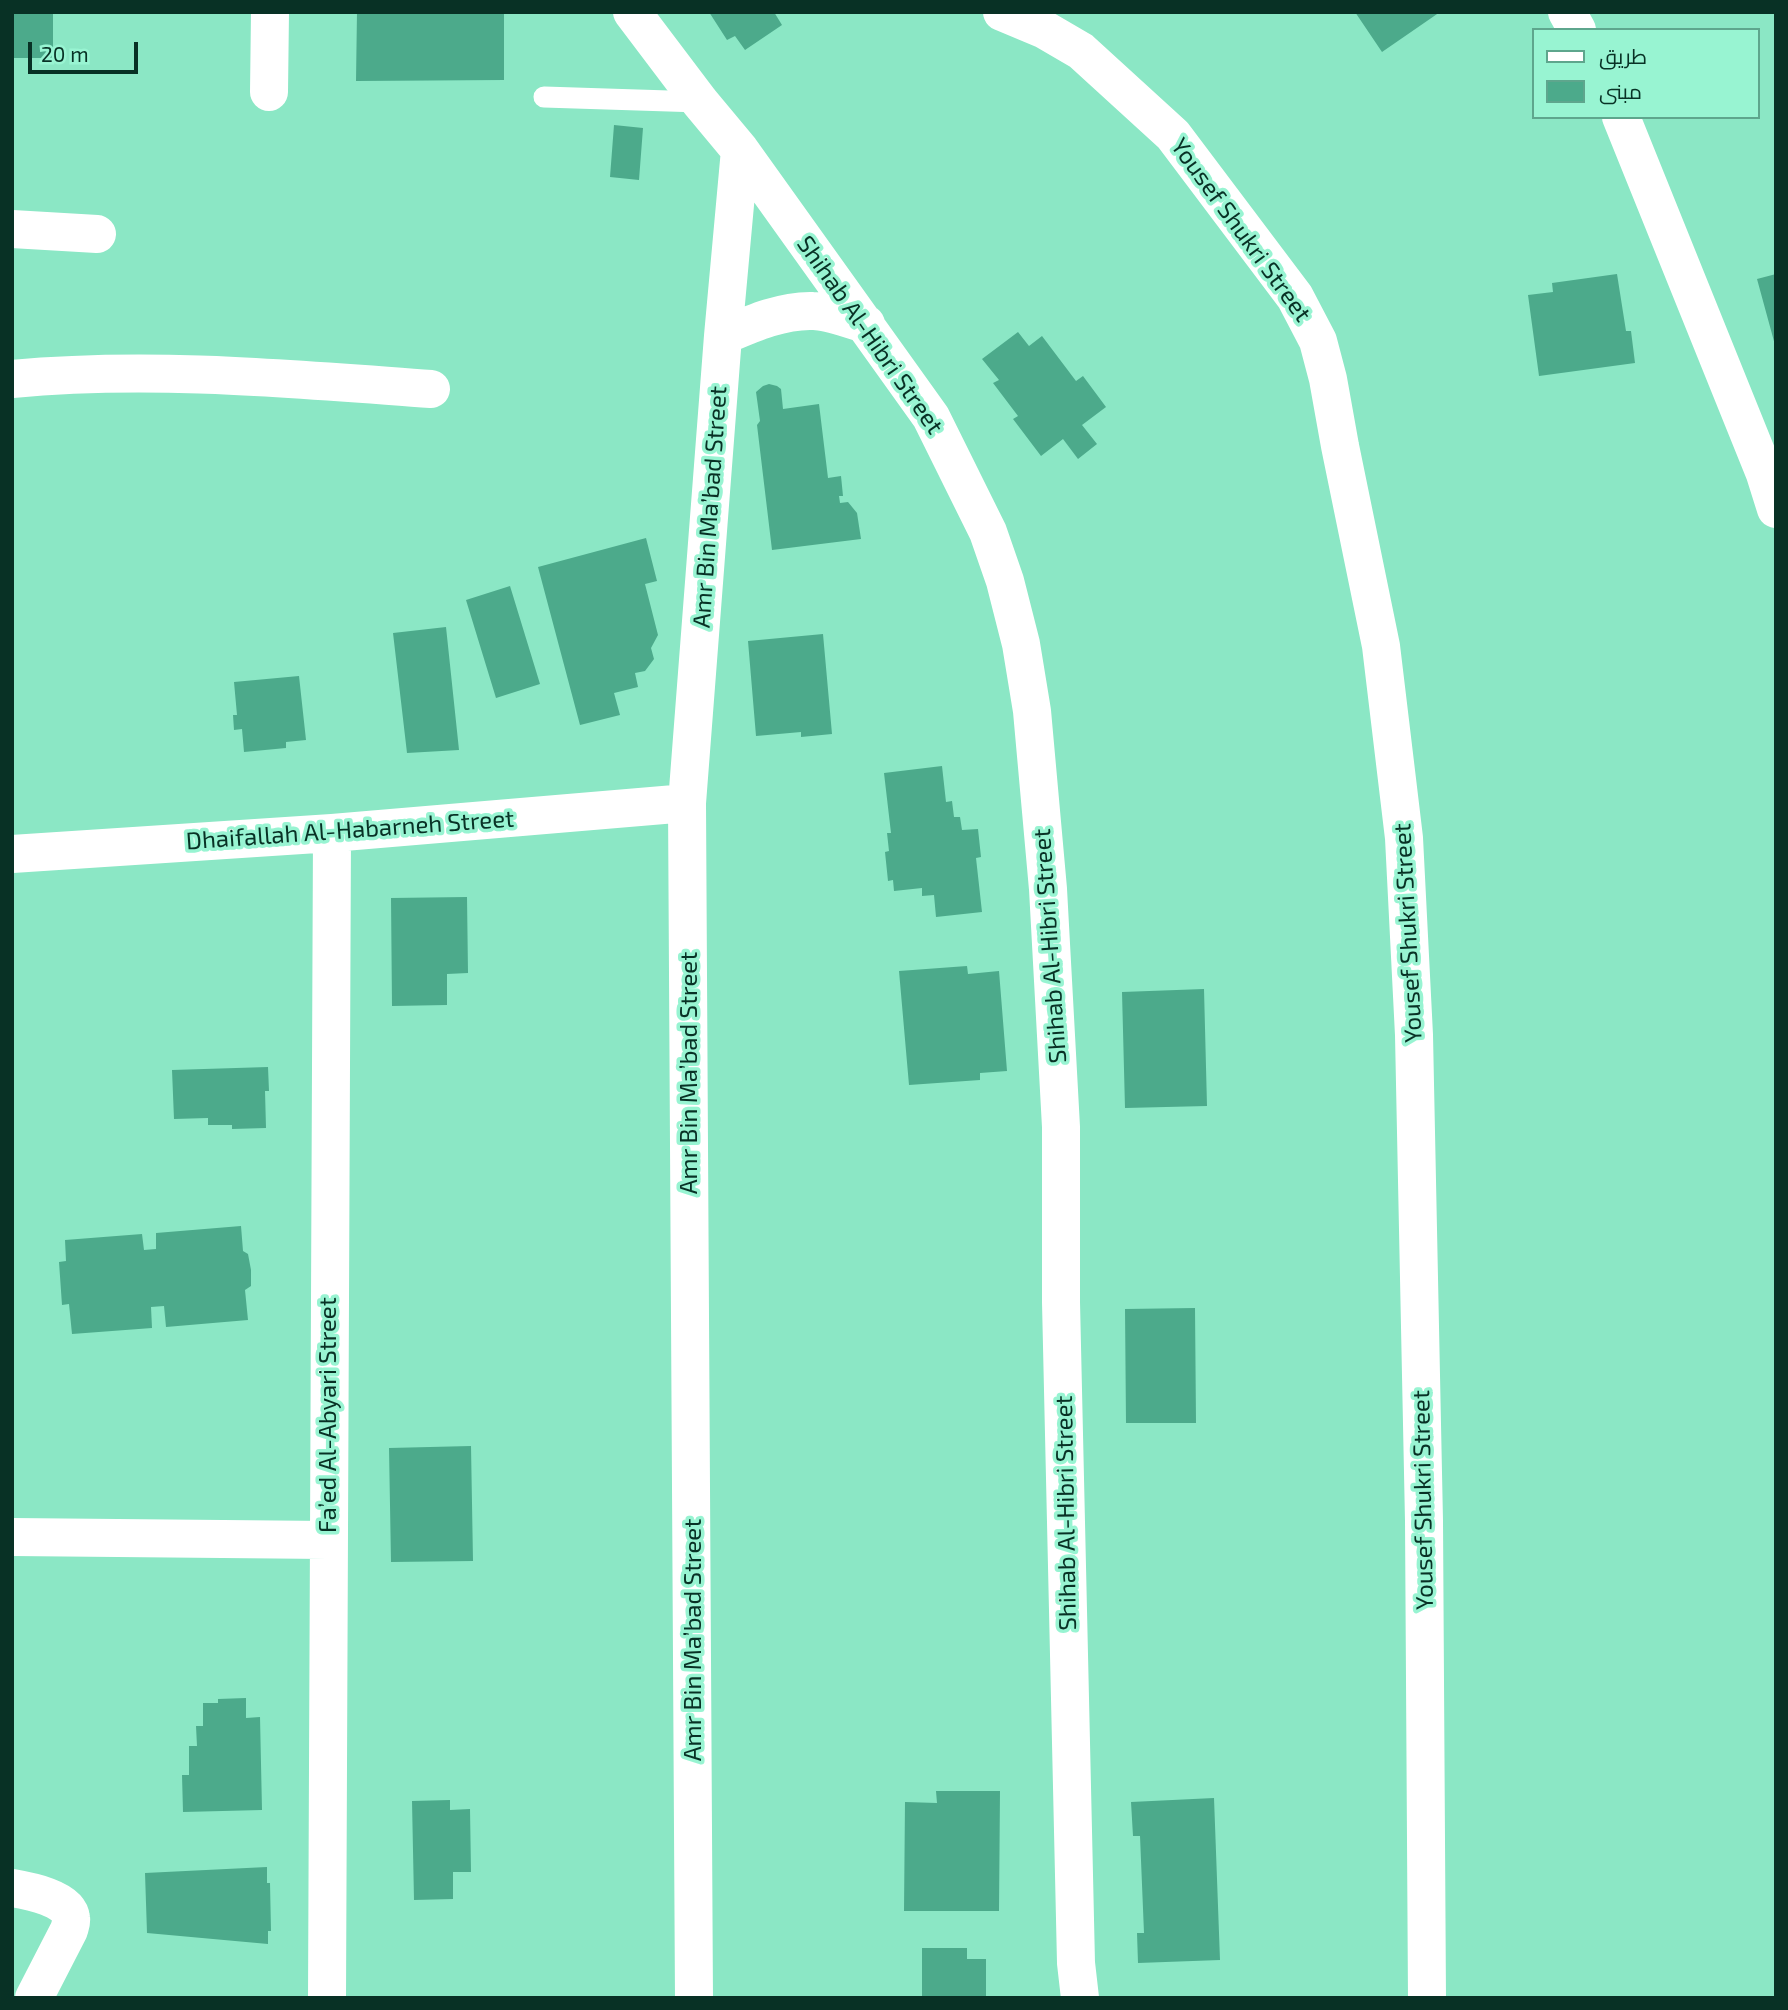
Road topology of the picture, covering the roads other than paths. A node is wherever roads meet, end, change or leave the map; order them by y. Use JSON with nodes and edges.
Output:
{"nodes":[{"id":1,"x":270,"y":12,"type":"edge"},
{"id":2,"x":632,"y":12,"type":"edge"},
{"id":3,"x":1002,"y":12,"type":"edge"},
{"id":4,"x":1567,"y":12,"type":"edge"},
{"id":5,"x":1576,"y":28,"type":"edge"},
{"id":6,"x":270,"y":92,"type":"dead end"},
{"id":7,"x":544,"y":97,"type":"dead end"},
{"id":8,"x":700,"y":102,"type":"junction"},
{"id":9,"x":1622,"y":119,"type":"edge"},
{"id":10,"x":740,"y":150,"type":"junction"},
{"id":11,"x":12,"y":229,"type":"edge"},
{"id":12,"x":97,"y":234,"type":"dead end"},
{"id":13,"x":866,"y":324,"type":"junction"},
{"id":14,"x":723,"y":336,"type":"junction"},
{"id":15,"x":12,"y":379,"type":"edge"},
{"id":16,"x":430,"y":389,"type":"dead end"},
{"id":17,"x":1776,"y":509,"type":"edge"},
{"id":18,"x":687,"y":803,"type":"junction"},
{"id":19,"x":332,"y":833,"type":"junction"},
{"id":20,"x":12,"y":854,"type":"edge"},
{"id":21,"x":12,"y":1537,"type":"edge"},
{"id":22,"x":328,"y":1540,"type":"junction"},
{"id":23,"x":12,"y":1888,"type":"edge"},
{"id":24,"x":34,"y":1998,"type":"edge"},
{"id":25,"x":327,"y":1998,"type":"edge"},
{"id":26,"x":694,"y":1998,"type":"edge"},
{"id":27,"x":1080,"y":1998,"type":"edge"},
{"id":28,"x":1427,"y":1998,"type":"edge"}],
"edges":[{"from":1,"to":6,"type":"street"},
{"from":2,"to":8,"type":"street","name":"Shihab Al-Hibri Street"},
{"from":3,"to":28,"type":"street","name":"Yousef Shukri Street"},
{"from":4,"to":5,"type":"street"},
{"from":7,"to":8,"type":"lane"},
{"from":8,"to":10,"type":"street","name":"Shihab Al-Hibri Street"},
{"from":9,"to":17,"type":"street"},
{"from":10,"to":13,"type":"street","name":"Shihab Al-Hibri Street"},
{"from":10,"to":14,"type":"street","name":"Amr Bin Ma’bad Street"},
{"from":11,"to":12,"type":"street"},
{"from":13,"to":14,"type":"street"},
{"from":13,"to":27,"type":"street","name":"Shihab Al-Hibri Street"},
{"from":14,"to":18,"type":"street","name":"Amr Bin Ma’bad Street"},
{"from":15,"to":16,"type":"street"},
{"from":18,"to":19,"type":"street","name":"Dhaifallah Al-Habarneh Street"},
{"from":18,"to":26,"type":"street","name":"Amr Bin Ma’bad Street"},
{"from":19,"to":20,"type":"street","name":"Dhaifallah Al-Habarneh Street"},
{"from":19,"to":22,"type":"street","name":"Fa’ed Al-Abyari Street"},
{"from":21,"to":22,"type":"street"},
{"from":22,"to":25,"type":"street","name":"Fa’ed Al-Abyari Street"},
{"from":23,"to":24,"type":"street"}]}
